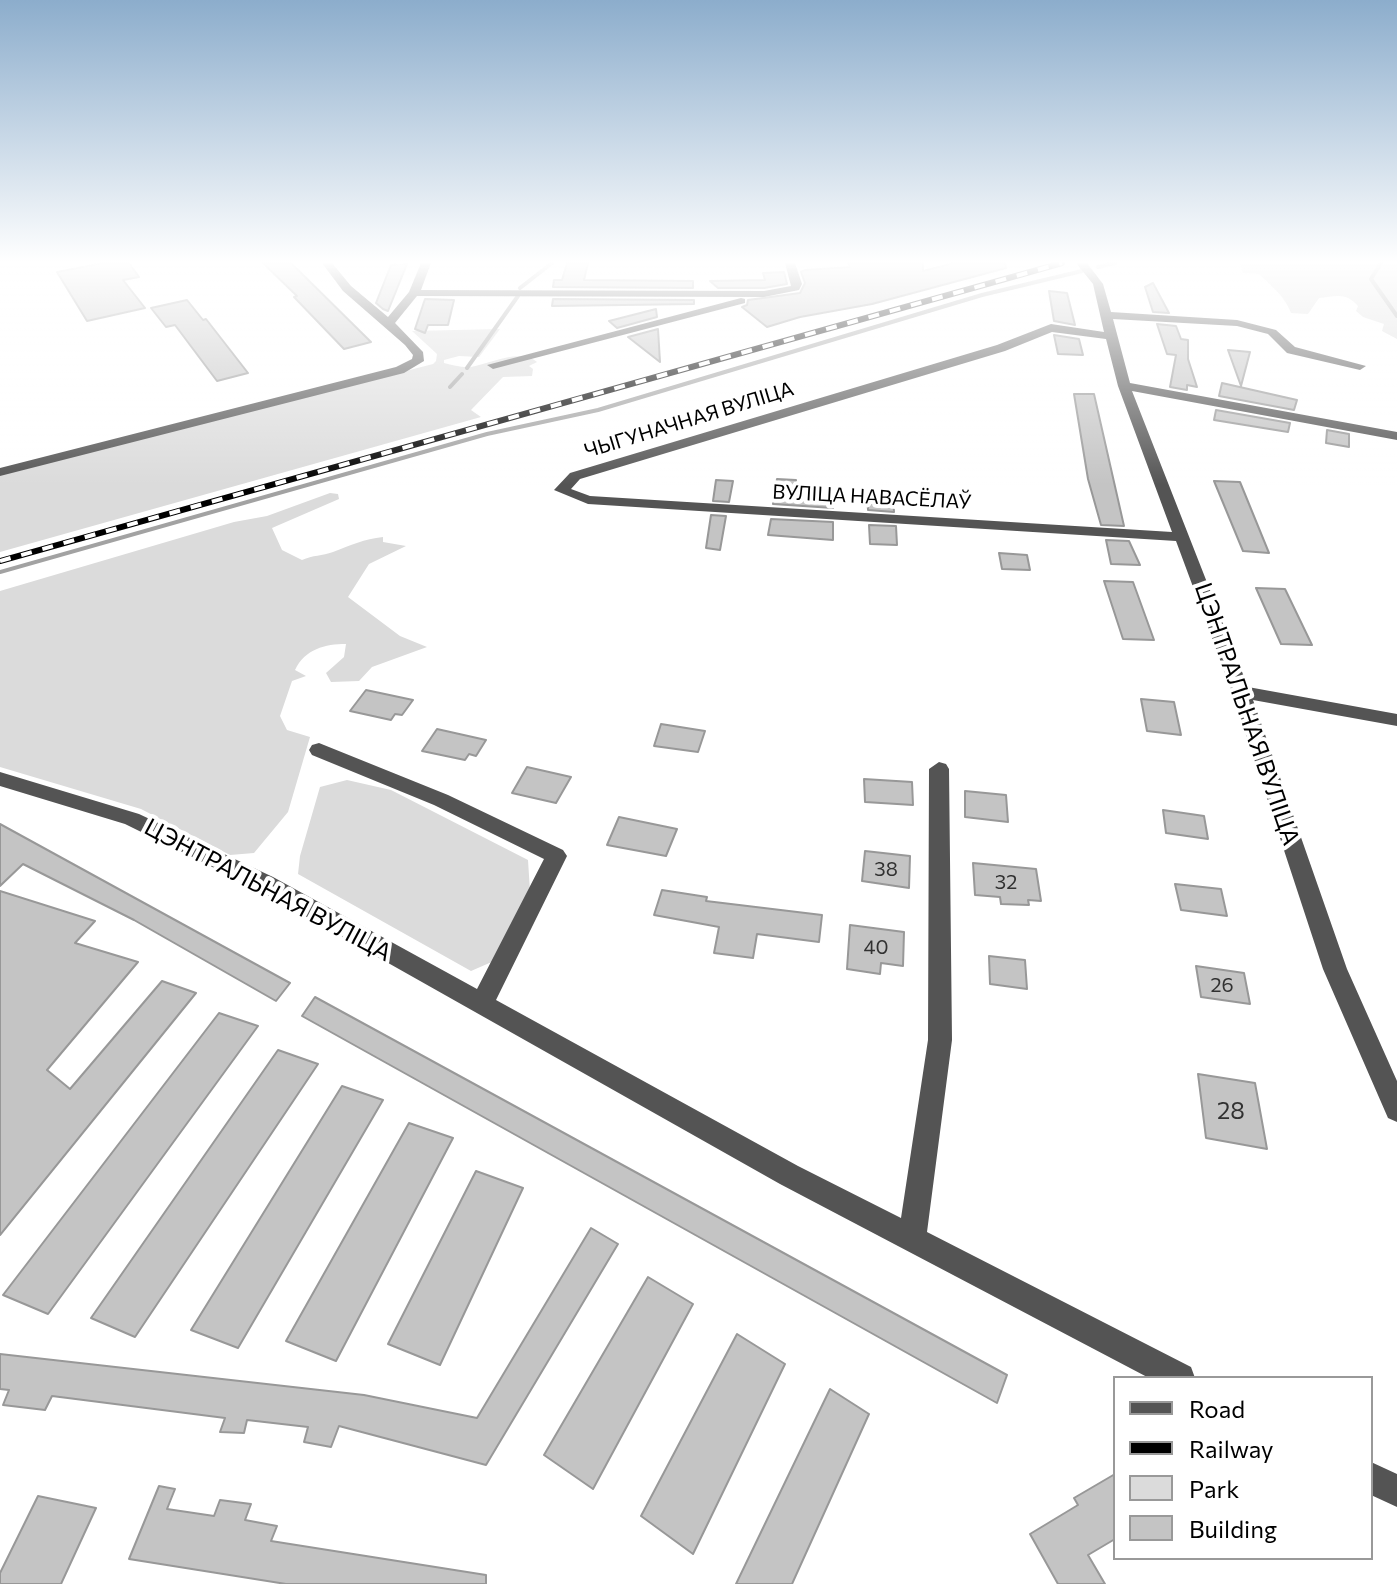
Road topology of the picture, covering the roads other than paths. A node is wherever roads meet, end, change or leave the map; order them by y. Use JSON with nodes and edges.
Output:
{"nodes":[{"id":1,"x":1111,"y":336,"type":"edge"},
{"id":2,"x":403,"y":337,"type":"edge"},
{"id":3,"x":591,"y":337,"type":"edge"},
{"id":4,"x":1025,"y":337,"type":"edge"},
{"id":5,"x":1277,"y":337,"type":"edge"},
{"id":6,"x":493,"y":365,"type":"dead end"},
{"id":7,"x":1360,"y":366,"type":"dead end"},
{"id":8,"x":1124,"y":386,"type":"junction"},
{"id":9,"x":1397,"y":436,"type":"edge"},
{"id":10,"x":0,"y":472,"type":"edge"},
{"id":11,"x":561,"y":490,"type":"joint"},
{"id":12,"x":1184,"y":537,"type":"junction"},
{"id":13,"x":1241,"y":692,"type":"junction"},
{"id":14,"x":1397,"y":720,"type":"edge"},
{"id":15,"x":319,"y":750,"type":"dead end"},
{"id":16,"x":939,"y":769,"type":"dead end"},
{"id":17,"x":0,"y":779,"type":"edge"},
{"id":18,"x":482,"y":1004,"type":"junction"},
{"id":19,"x":1397,"y":1110,"type":"edge"},
{"id":20,"x":912,"y":1238,"type":"junction"},
{"id":21,"x":1176,"y":1376,"type":"edge"},
{"id":22,"x":1373,"y":1479,"type":"edge"},
{"id":23,"x":1397,"y":1491,"type":"edge"}],
"edges":[{"from":1,"to":8,"type":"street","name":"ЦЭНТРАЛЬНАЯ ВУЛІЦА"},
{"from":2,"to":10,"type":"street"},
{"from":3,"to":6,"type":"street"},
{"from":4,"to":11,"type":"street","name":"ЧЫГУНАЧНАЯ ВУЛІЦА"},
{"from":5,"to":7,"type":"street"},
{"from":8,"to":9,"type":"street"},
{"from":8,"to":12,"type":"street","name":"ЦЭНТРАЛЬНАЯ ВУЛІЦА"},
{"from":11,"to":12,"type":"street","name":"ВУЛІЦА НАВАСЁЛАЎ"},
{"from":12,"to":13,"type":"street","name":"ЦЭНТРАЛЬНАЯ ВУЛІЦА"},
{"from":13,"to":14,"type":"street"},
{"from":13,"to":19,"type":"street","name":"ЦЭНТРАЛЬНАЯ ВУЛІЦА"},
{"from":15,"to":18,"type":"street"},
{"from":16,"to":20,"type":"street"},
{"from":17,"to":18,"type":"street","name":"ЦЭНТРАЛЬНАЯ ВУЛІЦА"},
{"from":18,"to":20,"type":"street","name":"ЦЭНТРАЛЬНАЯ ВУЛІЦА"},
{"from":20,"to":21,"type":"street","name":"ЦЭНТРАЛЬНАЯ ВУЛІЦА"},
{"from":22,"to":23,"type":"street"}]}
